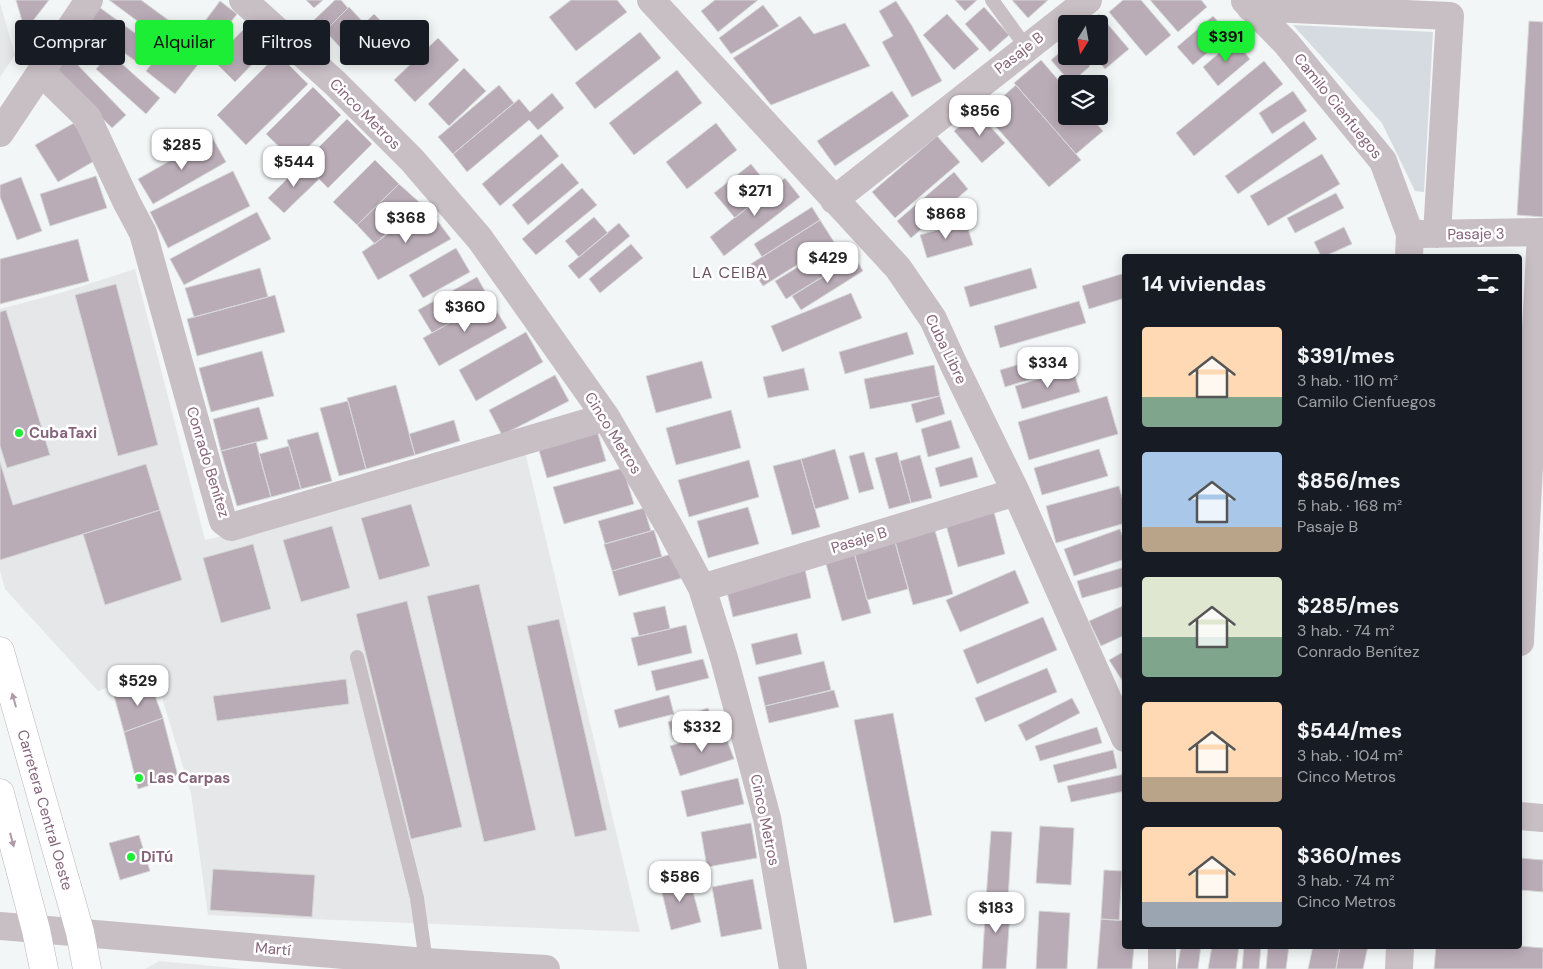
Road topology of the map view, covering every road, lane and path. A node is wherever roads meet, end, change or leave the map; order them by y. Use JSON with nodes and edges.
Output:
{"nodes":[{"id":1,"x":89,"y":0,"type":"edge"},
{"id":2,"x":243,"y":0,"type":"edge"},
{"id":3,"x":651,"y":0,"type":"edge"},
{"id":4,"x":992,"y":0,"type":"edge"},
{"id":5,"x":1088,"y":0,"type":"edge"},
{"id":6,"x":1247,"y":3,"type":"edge"},
{"id":7,"x":1026,"y":47,"type":"junction"},
{"id":8,"x":41,"y":72,"type":"junction"},
{"id":9,"x":0,"y":133,"type":"edge"},
{"id":10,"x":834,"y":200,"type":"junction"},
{"id":11,"x":1542,"y":232,"type":"edge"},
{"id":12,"x":1437,"y":234,"type":"junction"},
{"id":13,"x":1410,"y":245,"type":"edge"},
{"id":14,"x":606,"y":417,"type":"junction"},
{"id":15,"x":1016,"y":492,"type":"junction"},
{"id":16,"x":702,"y":588,"type":"junction"},
{"id":17,"x":1522,"y":605,"type":"edge"},
{"id":18,"x":0,"y":651,"type":"edge"},
{"id":19,"x":357,"y":657,"type":"dead end"},
{"id":20,"x":1122,"y":731,"type":"edge"},
{"id":21,"x":0,"y":793,"type":"edge"},
{"id":22,"x":1522,"y":816,"type":"edge"},
{"id":23,"x":1543,"y":818,"type":"edge"},
{"id":24,"x":0,"y":926,"type":"edge"},
{"id":25,"x":36,"y":930,"type":"junction"},
{"id":26,"x":80,"y":932,"type":"junction"},
{"id":27,"x":1162,"y":949,"type":"edge"},
{"id":28,"x":1400,"y":949,"type":"edge"},
{"id":29,"x":426,"y":965,"type":"edge"},
{"id":30,"x":44,"y":969,"type":"edge"},
{"id":31,"x":87,"y":969,"type":"edge"},
{"id":32,"x":546,"y":969,"type":"edge"},
{"id":33,"x":793,"y":969,"type":"edge"},
{"id":34,"x":1162,"y":969,"type":"edge"},
{"id":35,"x":1399,"y":969,"type":"edge"}],
"edges":[{"from":1,"to":8,"type":"street"},
{"from":2,"to":14,"type":"street","name":"Cinco Metros"},
{"from":3,"to":10,"type":"street","name":"Cuba Libre"},
{"from":4,"to":7,"type":"lane"},
{"from":5,"to":7,"type":"street","name":"Pasaje B"},
{"from":6,"to":12,"type":"street"},
{"from":6,"to":13,"type":"street","name":"Camilo Cienfuegos"},
{"from":7,"to":10,"type":"street","name":"Pasaje B"},
{"from":8,"to":9,"type":"street"},
{"from":8,"to":14,"type":"street","name":"Conrado Benítez"},
{"from":10,"to":15,"type":"street","name":"Cuba Libre"},
{"from":11,"to":12,"type":"street","name":"Pasaje 3"},
{"from":11,"to":17,"type":"street"},
{"from":12,"to":13,"type":"street","name":"Pasaje 3"},
{"from":14,"to":16,"type":"street","name":"Cinco Metros"},
{"from":15,"to":16,"type":"street","name":"Pasaje B"},
{"from":15,"to":20,"type":"street","name":"Cuba Libre"},
{"from":16,"to":33,"type":"street","name":"Cinco Metros"},
{"from":26,"to":18,"type":"main road","name":"Carretera Central Oeste","one_way":true},
{"from":19,"to":29,"type":"lane"},
{"from":21,"to":25,"type":"main road","one_way":true},
{"from":22,"to":23,"type":"street"},
{"from":24,"to":25,"type":"street","name":"Martí"},
{"from":25,"to":26,"type":"street","name":"Martí"},
{"from":25,"to":30,"type":"main road"},
{"from":26,"to":29,"type":"street","name":"Martí"},
{"from":26,"to":31,"type":"main road","name":"Carretera Central Oeste"},
{"from":27,"to":34,"type":"street"},
{"from":28,"to":35,"type":"street"},
{"from":29,"to":32,"type":"street","name":"Martí"}]}
